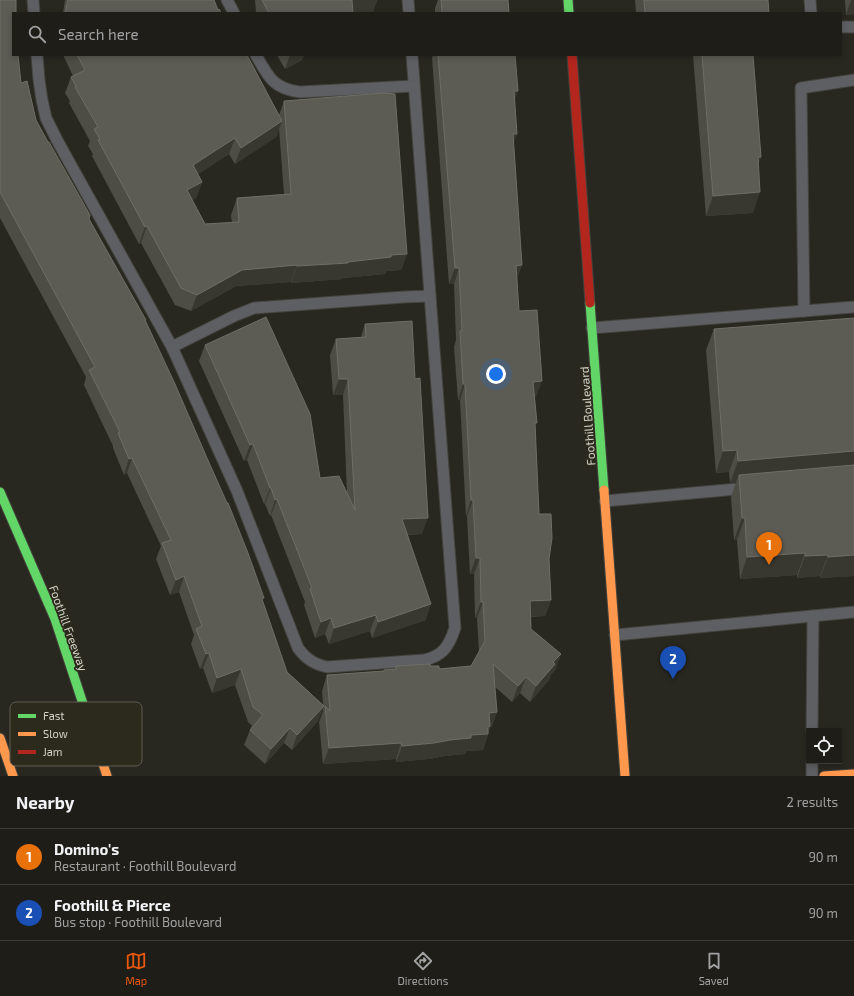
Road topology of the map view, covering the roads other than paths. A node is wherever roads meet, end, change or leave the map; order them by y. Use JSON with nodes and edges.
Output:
{"nodes":[{"id":1,"x":33,"y":0,"type":"edge"},
{"id":2,"x":227,"y":0,"type":"edge"},
{"id":3,"x":408,"y":0,"type":"edge"},
{"id":4,"x":568,"y":0,"type":"edge"},
{"id":5,"x":810,"y":0,"type":"edge"},
{"id":6,"x":34,"y":12,"type":"edge"},
{"id":7,"x":233,"y":12,"type":"edge"},
{"id":8,"x":409,"y":12,"type":"edge"},
{"id":9,"x":569,"y":12,"type":"edge"},
{"id":10,"x":811,"y":12,"type":"edge"},
{"id":11,"x":854,"y":27,"type":"edge"},
{"id":12,"x":842,"y":28,"type":"edge"},
{"id":13,"x":37,"y":56,"type":"edge"},
{"id":14,"x":257,"y":56,"type":"edge"},
{"id":15,"x":412,"y":56,"type":"edge"},
{"id":16,"x":572,"y":56,"type":"edge"},
{"id":17,"x":854,"y":80,"type":"edge"},
{"id":18,"x":414,"y":86,"type":"junction"},
{"id":19,"x":430,"y":296,"type":"junction"},
{"id":20,"x":854,"y":307,"type":"edge"},
{"id":21,"x":804,"y":311,"type":"junction"},
{"id":22,"x":592,"y":328,"type":"junction"},
{"id":23,"x":172,"y":347,"type":"junction"},
{"id":24,"x":761,"y":487,"type":"edge"},
{"id":25,"x":0,"y":492,"type":"edge"},
{"id":26,"x":605,"y":501,"type":"junction"},
{"id":27,"x":854,"y":612,"type":"edge"},
{"id":28,"x":813,"y":616,"type":"junction"},
{"id":29,"x":615,"y":635,"type":"junction"},
{"id":30,"x":82,"y":702,"type":"edge"},
{"id":31,"x":812,"y":728,"type":"edge"},
{"id":32,"x":0,"y":738,"type":"edge"},
{"id":33,"x":812,"y":764,"type":"edge"},
{"id":34,"x":104,"y":766,"type":"edge"},
{"id":35,"x":854,"y":774,"type":"edge"},
{"id":36,"x":13,"y":776,"type":"edge"},
{"id":37,"x":107,"y":776,"type":"edge"},
{"id":38,"x":625,"y":776,"type":"edge"},
{"id":39,"x":812,"y":776,"type":"edge"},
{"id":40,"x":824,"y":776,"type":"edge"}],
"edges":[{"from":1,"to":6,"type":"lane"},
{"from":2,"to":7,"type":"lane"},
{"from":3,"to":8,"type":"lane"},
{"from":4,"to":9,"type":"main road"},
{"from":5,"to":10,"type":"lane"},
{"from":11,"to":12,"type":"lane"},
{"from":13,"to":23,"type":"lane"},
{"from":14,"to":18,"type":"lane"},
{"from":15,"to":18,"type":"lane"},
{"from":16,"to":22,"type":"main road","name":"Foothill Boulevard"},
{"from":17,"to":21,"type":"lane"},
{"from":18,"to":19,"type":"lane"},
{"from":19,"to":23,"type":"lane"},
{"from":19,"to":23,"type":"lane"},
{"from":20,"to":21,"type":"lane"},
{"from":21,"to":22,"type":"lane"},
{"from":22,"to":26,"type":"main road","name":"Foothill Boulevard"},
{"from":24,"to":26,"type":"lane"},
{"from":25,"to":30,"type":"main road","name":"Foothill Freeway"},
{"from":26,"to":29,"type":"main road","name":"Foothill Boulevard"},
{"from":27,"to":28,"type":"lane"},
{"from":28,"to":29,"type":"lane"},
{"from":28,"to":31,"type":"lane"},
{"from":29,"to":38,"type":"main road","name":"Foothill Boulevard"},
{"from":32,"to":36,"type":"main road"},
{"from":33,"to":39,"type":"lane"},
{"from":34,"to":37,"type":"main road","name":"Foothill Freeway"},
{"from":35,"to":40,"type":"main road"}]}
